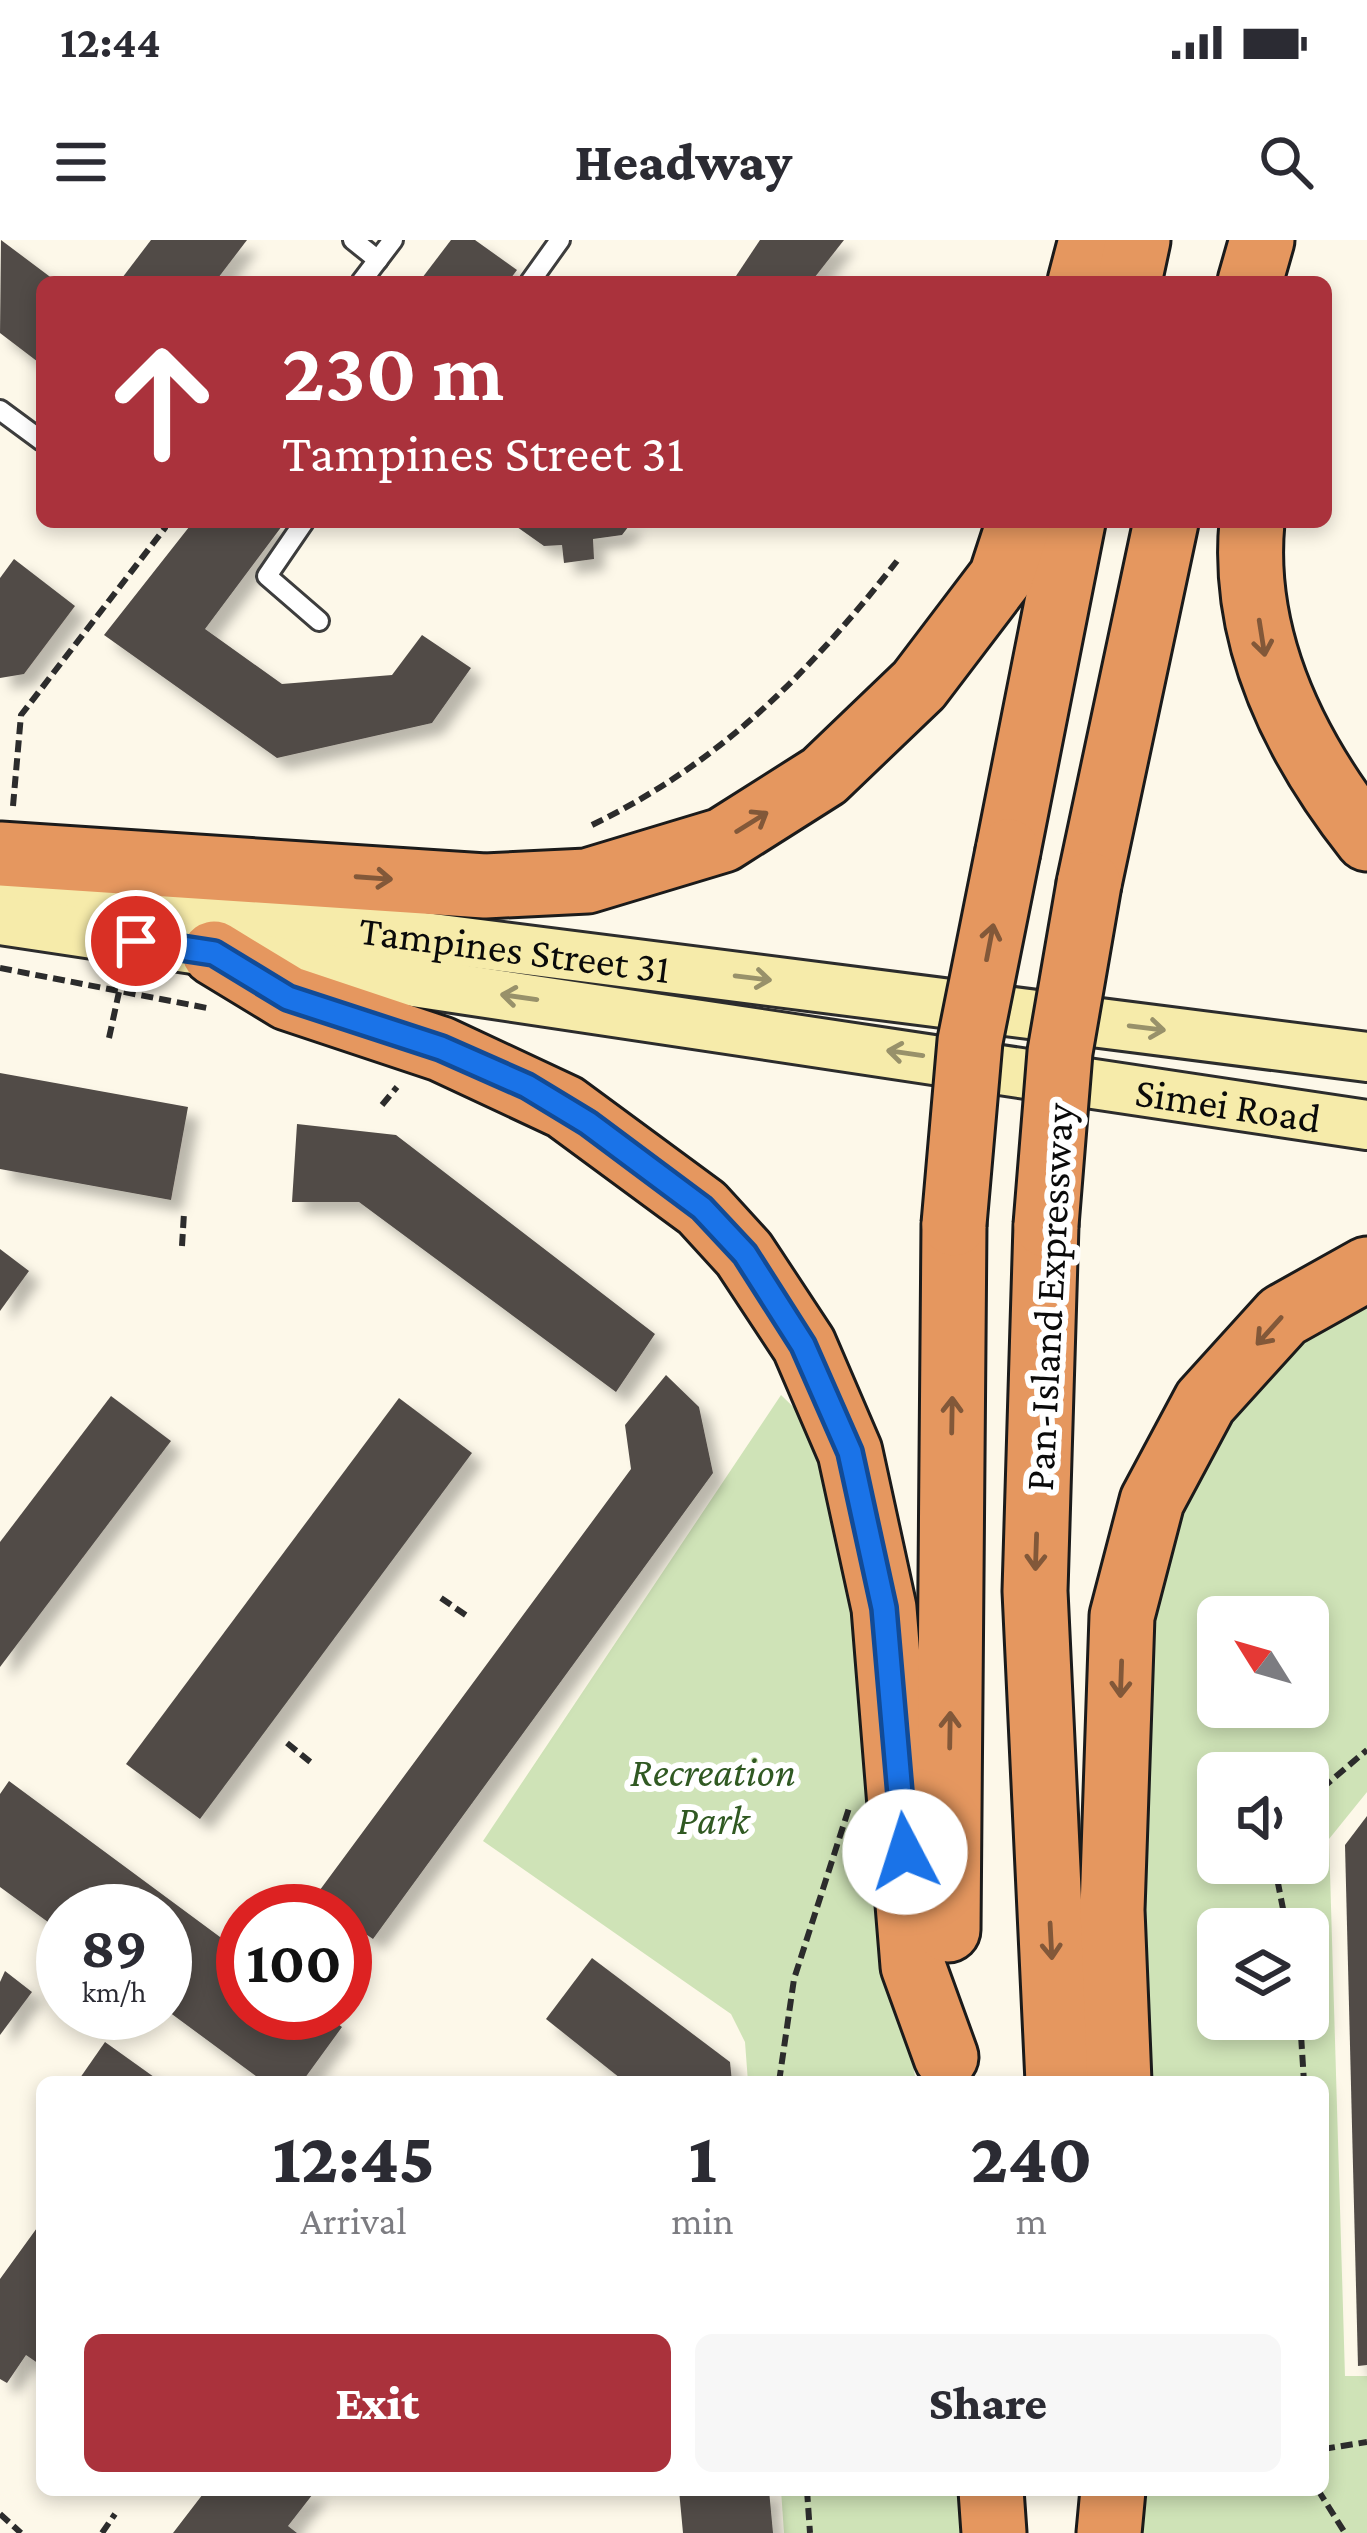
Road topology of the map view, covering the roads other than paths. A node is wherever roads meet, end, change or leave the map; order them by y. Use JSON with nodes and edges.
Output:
{"nodes":[{"id":1,"x":353,"y":240,"type":"edge"},
{"id":2,"x":393,"y":240,"type":"edge"},
{"id":3,"x":560,"y":240,"type":"edge"},
{"id":4,"x":1091,"y":240,"type":"edge"},
{"id":5,"x":1138,"y":240,"type":"edge"},
{"id":6,"x":1228,"y":240,"type":"edge"},
{"id":7,"x":1262,"y":240,"type":"edge"},
{"id":8,"x":1306,"y":240,"type":"edge"},
{"id":9,"x":378,"y":260,"type":"junction"},
{"id":10,"x":366,"y":276,"type":"edge"},
{"id":11,"x":534,"y":276,"type":"edge"},
{"id":12,"x":1082,"y":276,"type":"edge"},
{"id":13,"x":1130,"y":276,"type":"edge"},
{"id":14,"x":1219,"y":276,"type":"edge"},
{"id":15,"x":1252,"y":276,"type":"edge"},
{"id":16,"x":1296,"y":276,"type":"edge"},
{"id":17,"x":0,"y":410,"type":"edge"},
{"id":18,"x":36,"y":437,"type":"edge"},
{"id":19,"x":300,"y":528,"type":"edge"},
{"id":20,"x":1017,"y":528,"type":"edge"},
{"id":21,"x":1071,"y":528,"type":"edge"},
{"id":22,"x":1165,"y":528,"type":"edge"},
{"id":23,"x":1174,"y":528,"type":"edge"},
{"id":24,"x":1251,"y":528,"type":"edge"},
{"id":25,"x":1146,"y":620,"type":"junction"},
{"id":26,"x":319,"y":621,"type":"dead end"},
{"id":27,"x":16,"y":823,"type":"edge"},
{"id":28,"x":1367,"y":839,"type":"edge"},
{"id":29,"x":0,"y":883,"type":"edge"},
{"id":30,"x":0,"y":920,"type":"edge"},
{"id":31,"x":216,"y":982,"type":"junction"},
{"id":32,"x":1031,"y":1013,"type":"joint"},
{"id":33,"x":1367,"y":1057,"type":"edge"},
{"id":34,"x":1021,"y":1069,"type":"joint"},
{"id":35,"x":1367,"y":1125,"type":"edge"},
{"id":36,"x":1367,"y":1269,"type":"edge"},
{"id":37,"x":948,"y":2070,"type":"edge"},
{"id":38,"x":1058,"y":2076,"type":"edge"},
{"id":39,"x":1119,"y":2076,"type":"edge"},
{"id":40,"x":992,"y":2496,"type":"edge"},
{"id":41,"x":1076,"y":2496,"type":"edge"},
{"id":42,"x":1112,"y":2496,"type":"edge"},
{"id":43,"x":994,"y":2533,"type":"edge"},
{"id":44,"x":1078,"y":2533,"type":"edge"},
{"id":45,"x":1109,"y":2533,"type":"edge"}],
"edges":[{"from":1,"to":9,"type":"lane"},
{"from":2,"to":9,"type":"lane"},
{"from":3,"to":11,"type":"lane"},
{"from":4,"to":12,"type":"highway"},
{"from":5,"to":13,"type":"highway"},
{"from":6,"to":14,"type":"highway"},
{"from":7,"to":15,"type":"highway"},
{"from":8,"to":16,"type":"highway"},
{"from":9,"to":10,"type":"lane"},
{"from":17,"to":18,"type":"lane"},
{"from":19,"to":26,"type":"lane"},
{"from":27,"to":20,"type":"highway","one_way":true},
{"from":37,"to":21,"type":"highway","name":"Pan-Island Expressway","one_way":true,"bridge":true},
{"from":22,"to":25,"type":"highway","name":"Pan-Island Expressway"},
{"from":23,"to":25,"type":"highway"},
{"from":24,"to":28,"type":"highway","one_way":true},
{"from":25,"to":38,"type":"highway","name":"Pan-Island Expressway","one_way":true,"bridge":true},
{"from":29,"to":32,"type":"main road","name":"Tampines Street 31","one_way":true},
{"from":30,"to":31,"type":"main road","name":"Tampines Street 31"},
{"from":34,"to":31,"type":"main road","name":"Tampines Street 31","one_way":true},
{"from":31,"to":37,"type":"highway"},
{"from":32,"to":33,"type":"main road","name":"Simei Road","one_way":true},
{"from":34,"to":35,"type":"main road","name":"Simei Road"},
{"from":36,"to":39,"type":"highway","one_way":true},
{"from":40,"to":43,"type":"highway"},
{"from":41,"to":44,"type":"highway"},
{"from":42,"to":45,"type":"highway"}]}
